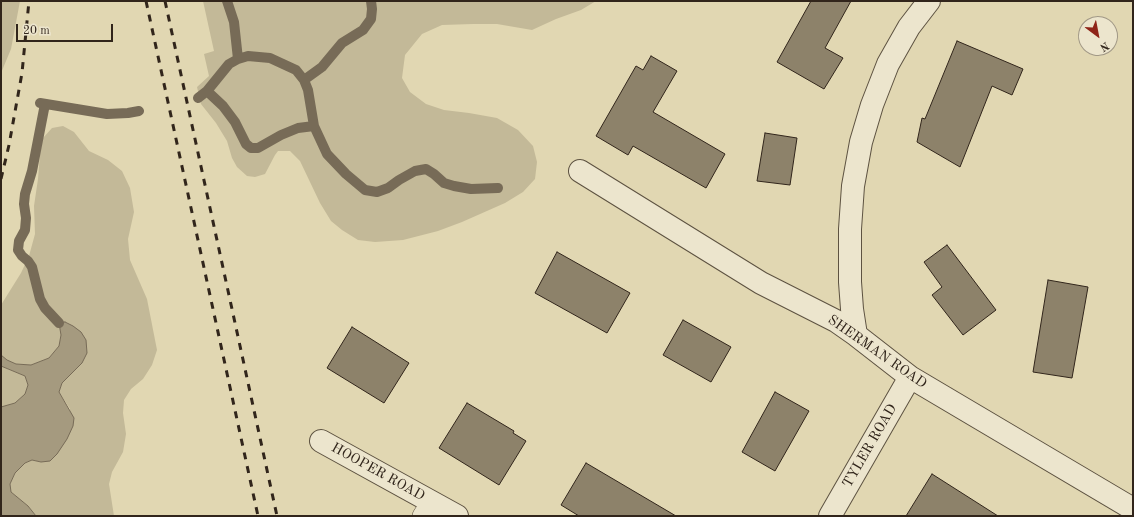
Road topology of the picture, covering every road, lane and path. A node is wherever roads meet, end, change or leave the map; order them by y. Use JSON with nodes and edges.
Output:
{"nodes":[{"id":1,"x":929,"y":1,"type":"edge"},
{"id":2,"x":580,"y":171,"type":"dead end"},
{"id":3,"x":856,"y":335,"type":"junction"},
{"id":4,"x":910,"y":377,"type":"junction"},
{"id":5,"x":321,"y":440,"type":"dead end"},
{"id":6,"x":427,"y":509,"type":"edge"},
{"id":7,"x":1133,"y":509,"type":"edge"},
{"id":8,"x":456,"y":516,"type":"edge"},
{"id":9,"x":830,"y":516,"type":"edge"}],
"edges":[{"from":1,"to":3,"type":"street"},
{"from":2,"to":3,"type":"street","name":"SHERMAN ROAD"},
{"from":3,"to":4,"type":"street","name":"SHERMAN ROAD"},
{"from":4,"to":7,"type":"street","name":"SHERMAN ROAD"},
{"from":4,"to":9,"type":"street","name":"TYLER ROAD"},
{"from":5,"to":6,"type":"street","name":"HOOPER ROAD"},
{"from":6,"to":8,"type":"street","name":"HOOPER ROAD"}]}
